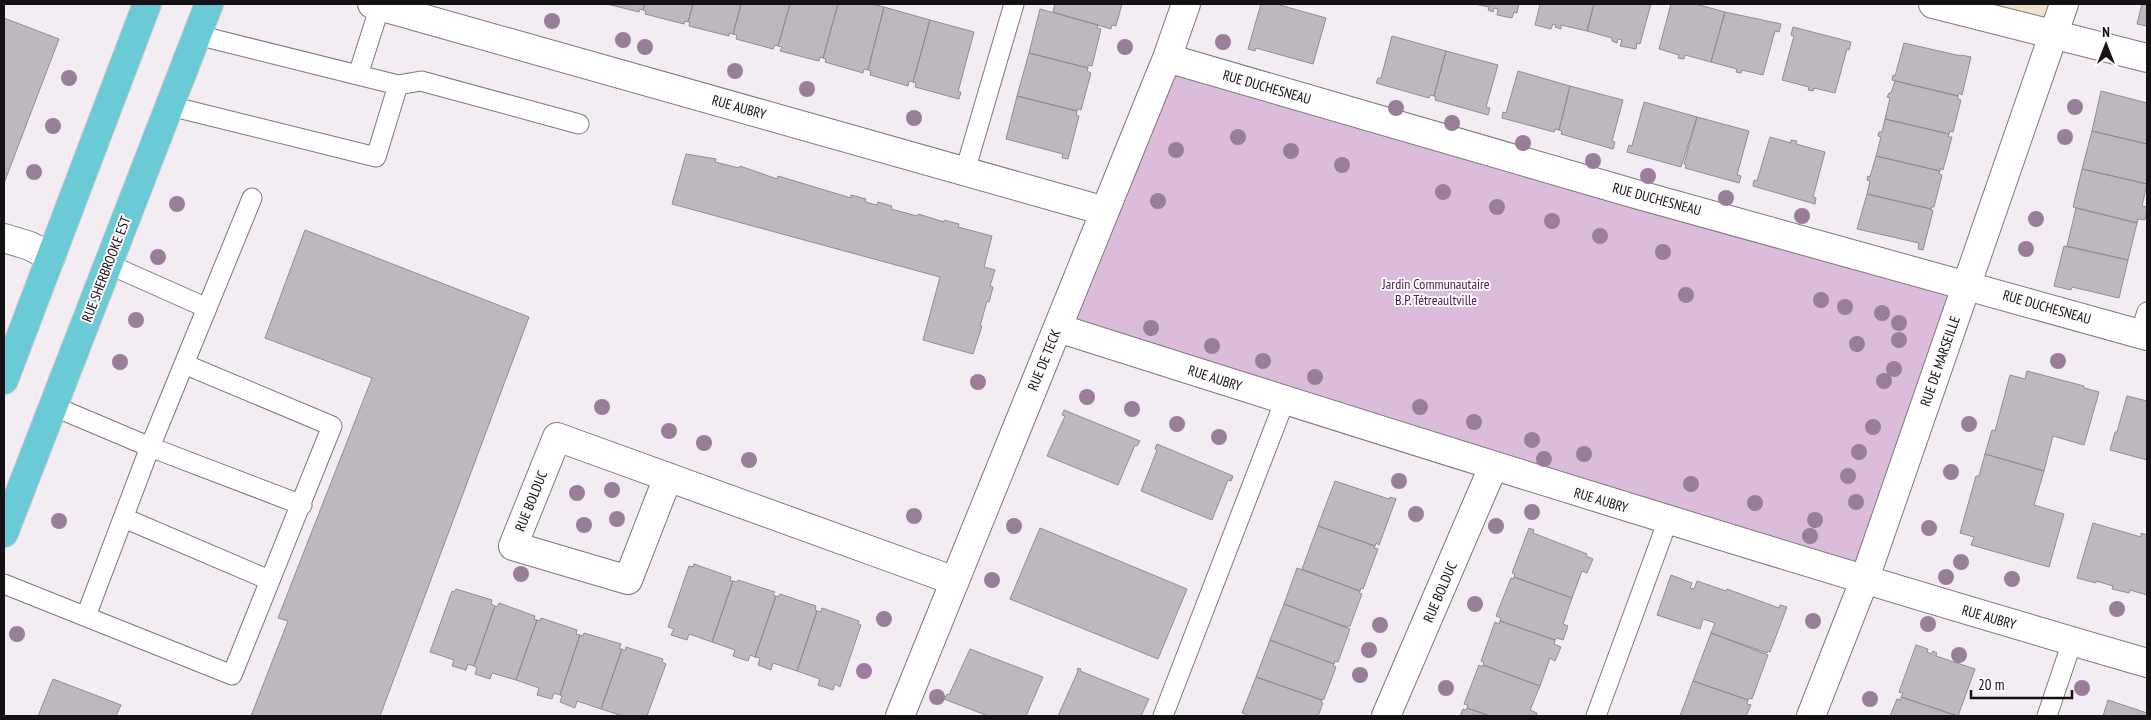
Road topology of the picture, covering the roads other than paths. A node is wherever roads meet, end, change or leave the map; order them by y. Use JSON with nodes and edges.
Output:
{"nodes":[{"id":1,"x":147,"y":4,"type":"edge"},
{"id":2,"x":209,"y":4,"type":"edge"},
{"id":3,"x":1014,"y":4,"type":"edge"},
{"id":4,"x":1186,"y":4,"type":"edge"},
{"id":5,"x":1933,"y":4,"type":"edge"},
{"id":6,"x":2064,"y":4,"type":"edge"},
{"id":7,"x":376,"y":5,"type":"edge"},
{"id":8,"x":429,"y":11,"type":"edge"},
{"id":9,"x":2053,"y":34,"type":"junction"},
{"id":10,"x":197,"y":35,"type":"junction"},
{"id":11,"x":1167,"y":58,"type":"junction"},
{"id":12,"x":2147,"y":58,"type":"edge"},
{"id":13,"x":358,"y":75,"type":"junction"},
{"id":14,"x":398,"y":85,"type":"junction"},
{"id":15,"x":170,"y":106,"type":"junction"},
{"id":16,"x":579,"y":124,"type":"dead end"},
{"id":17,"x":965,"y":171,"type":"junction"},
{"id":18,"x":252,"y":198,"type":"dead end"},
{"id":19,"x":1105,"y":211,"type":"junction"},
{"id":20,"x":4,"y":238,"type":"edge"},
{"id":21,"x":51,"y":257,"type":"junction"},
{"id":22,"x":108,"y":264,"type":"junction"},
{"id":23,"x":1967,"y":284,"type":"junction"},
{"id":24,"x":207,"y":308,"type":"junction"},
{"id":25,"x":2145,"y":327,"type":"edge"},
{"id":26,"x":1058,"y":328,"type":"junction"},
{"id":27,"x":9,"y":351,"type":"edge"},
{"id":28,"x":184,"y":364,"type":"junction"},
{"id":29,"x":4,"y":380,"type":"edge"},
{"id":30,"x":1285,"y":400,"type":"junction"},
{"id":31,"x":53,"y":406,"type":"junction"},
{"id":32,"x":150,"y":447,"type":"junction"},
{"id":33,"x":1493,"y":467,"type":"junction"},
{"id":34,"x":668,"y":478,"type":"junction"},
{"id":35,"x":302,"y":504,"type":"junction"},
{"id":36,"x":124,"y":518,"type":"junction"},
{"id":37,"x":1668,"y":520,"type":"junction"},
{"id":38,"x":4,"y":534,"type":"edge"},
{"id":39,"x":269,"y":580,"type":"junction"},
{"id":40,"x":955,"y":581,"type":"junction"},
{"id":41,"x":1864,"y":581,"type":"junction"},
{"id":42,"x":4,"y":584,"type":"edge"},
{"id":43,"x":86,"y":616,"type":"junction"},
{"id":44,"x":2072,"y":642,"type":"junction"},
{"id":45,"x":2147,"y":663,"type":"edge"},
{"id":46,"x":900,"y":716,"type":"edge"},
{"id":47,"x":1163,"y":716,"type":"edge"},
{"id":48,"x":1386,"y":716,"type":"edge"},
{"id":49,"x":1596,"y":716,"type":"edge"},
{"id":50,"x":1811,"y":716,"type":"edge"},
{"id":51,"x":2046,"y":716,"type":"edge"}],
"edges":[{"from":1,"to":21,"type":"main road"},
{"from":2,"to":10,"type":"main road","name":"RUE SHERBROOKE EST"},
{"from":3,"to":17,"type":"lane"},
{"from":4,"to":11,"type":"street","name":"RUE DE TECK"},
{"from":5,"to":9,"type":"street"},
{"from":6,"to":9,"type":"street","name":"RUE DE MARSEILLE"},
{"from":7,"to":8,"type":"street","name":"RUE AUBRY"},
{"from":7,"to":13,"type":"lane"},
{"from":8,"to":17,"type":"street","name":"RUE AUBRY"},
{"from":9,"to":12,"type":"street"},
{"from":9,"to":23,"type":"street","name":"RUE DE MARSEILLE"},
{"from":10,"to":13,"type":"lane"},
{"from":10,"to":15,"type":"main road","name":"RUE SHERBROOKE EST"},
{"from":11,"to":19,"type":"street","name":"RUE DE TECK"},
{"from":11,"to":23,"type":"street","name":"RUE DUCHESNEAU"},
{"from":13,"to":14,"type":"lane"},
{"from":14,"to":15,"type":"lane"},
{"from":14,"to":16,"type":"lane"},
{"from":15,"to":22,"type":"main road","name":"RUE SHERBROOKE EST"},
{"from":17,"to":19,"type":"street","name":"RUE AUBRY"},
{"from":18,"to":24,"type":"lane"},
{"from":19,"to":26,"type":"street","name":"RUE DE TECK"},
{"from":20,"to":21,"type":"street"},
{"from":21,"to":27,"type":"main road"},
{"from":22,"to":24,"type":"lane"},
{"from":22,"to":31,"type":"main road","name":"RUE SHERBROOKE EST"},
{"from":23,"to":25,"type":"street","name":"RUE DUCHESNEAU"},
{"from":23,"to":41,"type":"street","name":"RUE DE MARSEILLE"},
{"from":24,"to":28,"type":"lane"},
{"from":26,"to":30,"type":"street","name":"RUE AUBRY"},
{"from":26,"to":40,"type":"street","name":"RUE DE TECK"},
{"from":27,"to":29,"type":"main road"},
{"from":28,"to":32,"type":"lane"},
{"from":28,"to":35,"type":"lane"},
{"from":30,"to":33,"type":"street","name":"RUE AUBRY"},
{"from":30,"to":47,"type":"lane"},
{"from":31,"to":32,"type":"lane"},
{"from":31,"to":38,"type":"main road","name":"RUE SHERBROOKE EST"},
{"from":32,"to":35,"type":"lane"},
{"from":32,"to":36,"type":"lane"},
{"from":33,"to":37,"type":"street","name":"RUE AUBRY"},
{"from":33,"to":48,"type":"street","name":"RUE BOLDUC"},
{"from":34,"to":34,"type":"street","name":"RUE BOLDUC"},
{"from":34,"to":40,"type":"street","name":"RUE BOLDUC"},
{"from":35,"to":39,"type":"lane"},
{"from":36,"to":39,"type":"lane"},
{"from":36,"to":43,"type":"lane"},
{"from":37,"to":41,"type":"street","name":"RUE AUBRY"},
{"from":37,"to":49,"type":"lane"},
{"from":39,"to":43,"type":"lane"},
{"from":40,"to":46,"type":"street","name":"RUE DE TECK"},
{"from":41,"to":44,"type":"street","name":"RUE AUBRY"},
{"from":41,"to":50,"type":"street","name":"RUE DE MARSEILLE"},
{"from":42,"to":43,"type":"lane"},
{"from":44,"to":45,"type":"street","name":"RUE AUBRY"},
{"from":44,"to":51,"type":"lane"}]}
